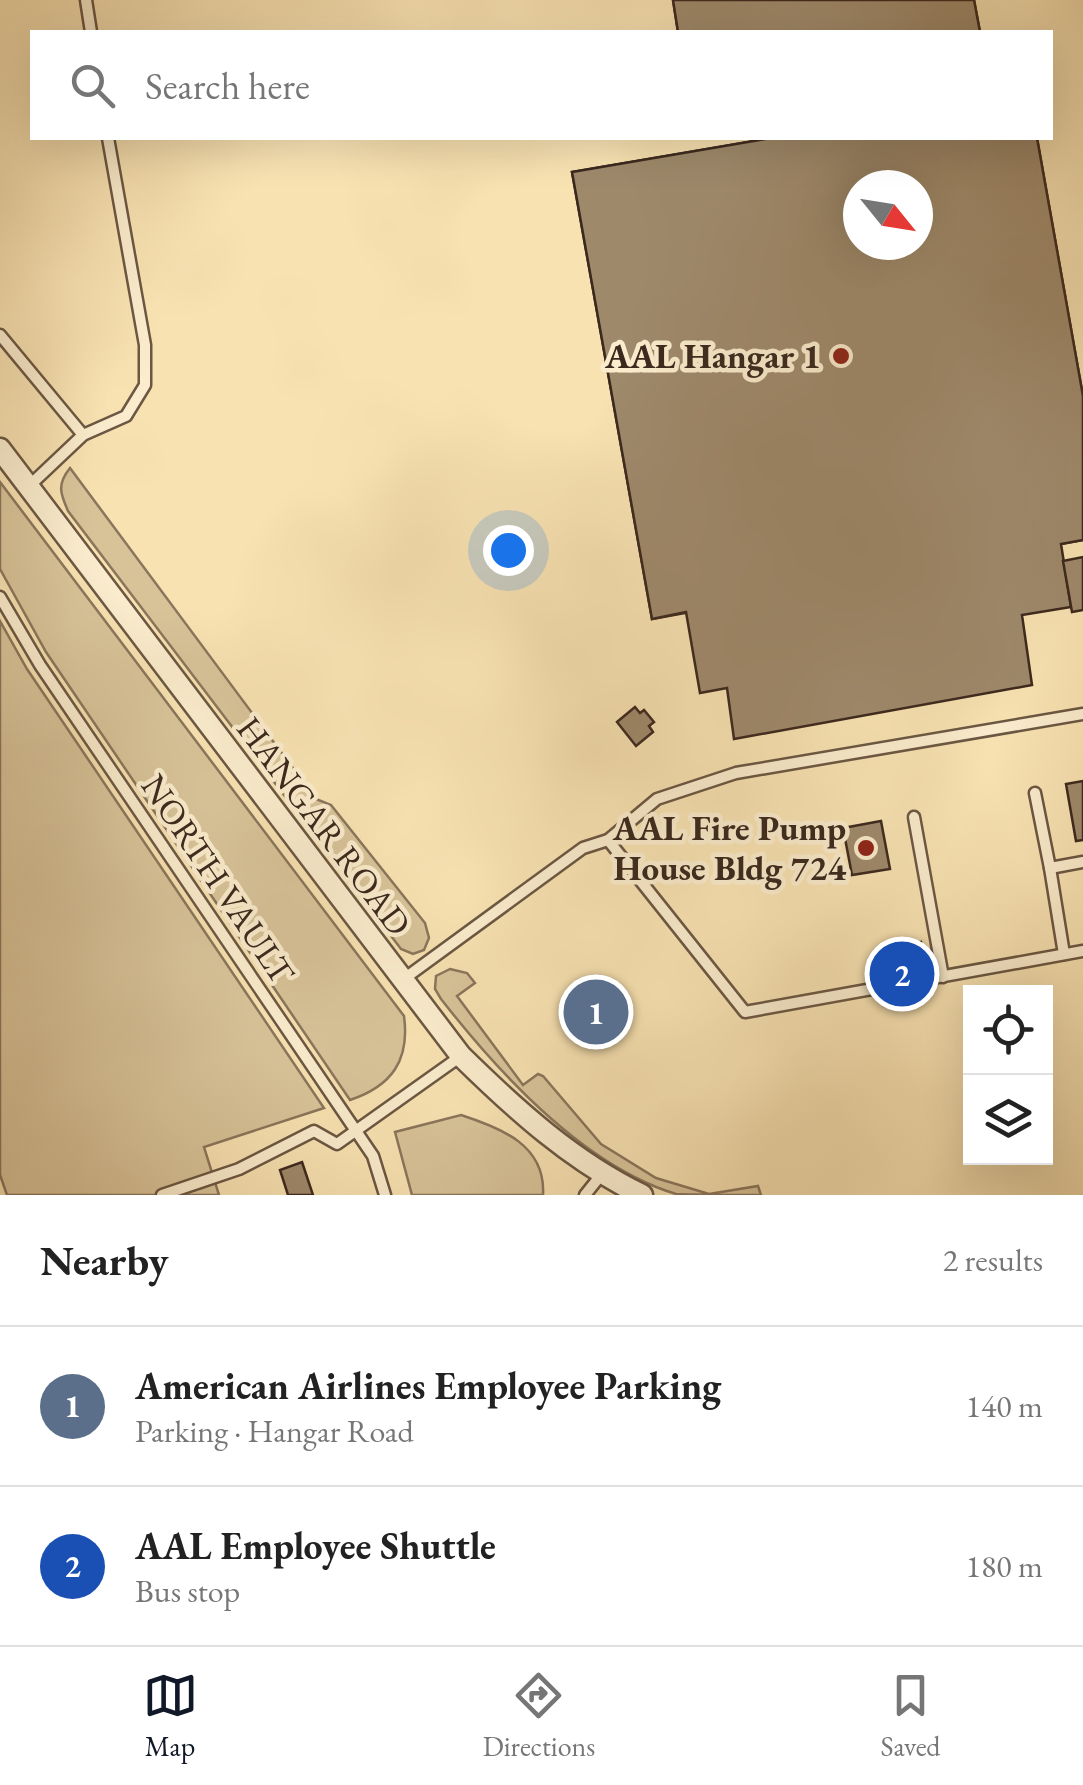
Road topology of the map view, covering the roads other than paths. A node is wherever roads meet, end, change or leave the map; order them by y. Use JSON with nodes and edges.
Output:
{"nodes":[{"id":1,"x":86,"y":0,"type":"edge"},
{"id":2,"x":91,"y":30,"type":"edge"},
{"id":3,"x":108,"y":140,"type":"edge"},
{"id":4,"x":0,"y":335,"type":"edge"},
{"id":5,"x":83,"y":435,"type":"junction"},
{"id":6,"x":0,"y":449,"type":"edge"},
{"id":7,"x":27,"y":488,"type":"junction"},
{"id":8,"x":0,"y":597,"type":"edge"},
{"id":9,"x":1083,"y":714,"type":"edge"},
{"id":10,"x":1035,"y":793,"type":"dead end"},
{"id":11,"x":914,"y":817,"type":"dead end"},
{"id":12,"x":608,"y":840,"type":"junction"},
{"id":13,"x":1083,"y":862,"type":"edge"},
{"id":14,"x":1050,"y":868,"type":"junction"},
{"id":15,"x":1083,"y":951,"type":"edge"},
{"id":16,"x":1064,"y":954,"type":"junction"},
{"id":17,"x":943,"y":977,"type":"junction"},
{"id":18,"x":401,"y":981,"type":"junction"},
{"id":19,"x":460,"y":1056,"type":"junction"},
{"id":20,"x":357,"y":1133,"type":"junction"},
{"id":21,"x":602,"y":1176,"type":"junction"},
{"id":22,"x":162,"y":1195,"type":"edge"},
{"id":23,"x":385,"y":1195,"type":"edge"},
{"id":24,"x":585,"y":1195,"type":"edge"},
{"id":25,"x":642,"y":1195,"type":"edge"}],
"edges":[{"from":1,"to":2,"type":"lane"},
{"from":3,"to":5,"type":"lane"},
{"from":4,"to":5,"type":"lane"},
{"from":5,"to":7,"type":"lane"},
{"from":6,"to":7,"type":"street","name":"HANGAR ROAD"},
{"from":7,"to":18,"type":"street","name":"HANGAR ROAD"},
{"from":8,"to":20,"type":"lane","name":"NORTH VAULT"},
{"from":9,"to":12,"type":"lane"},
{"from":10,"to":14,"type":"lane"},
{"from":11,"to":17,"type":"lane"},
{"from":12,"to":17,"type":"lane"},
{"from":12,"to":18,"type":"lane"},
{"from":13,"to":14,"type":"lane"},
{"from":14,"to":16,"type":"lane"},
{"from":15,"to":16,"type":"lane"},
{"from":16,"to":17,"type":"lane"},
{"from":18,"to":19,"type":"street","name":"HANGAR ROAD"},
{"from":19,"to":20,"type":"lane"},
{"from":19,"to":21,"type":"street","name":"HANGAR ROAD"},
{"from":20,"to":22,"type":"lane"},
{"from":20,"to":23,"type":"lane","name":"NORTH VAULT"},
{"from":21,"to":24,"type":"lane"},
{"from":21,"to":25,"type":"street","name":"HANGAR ROAD"}]}
